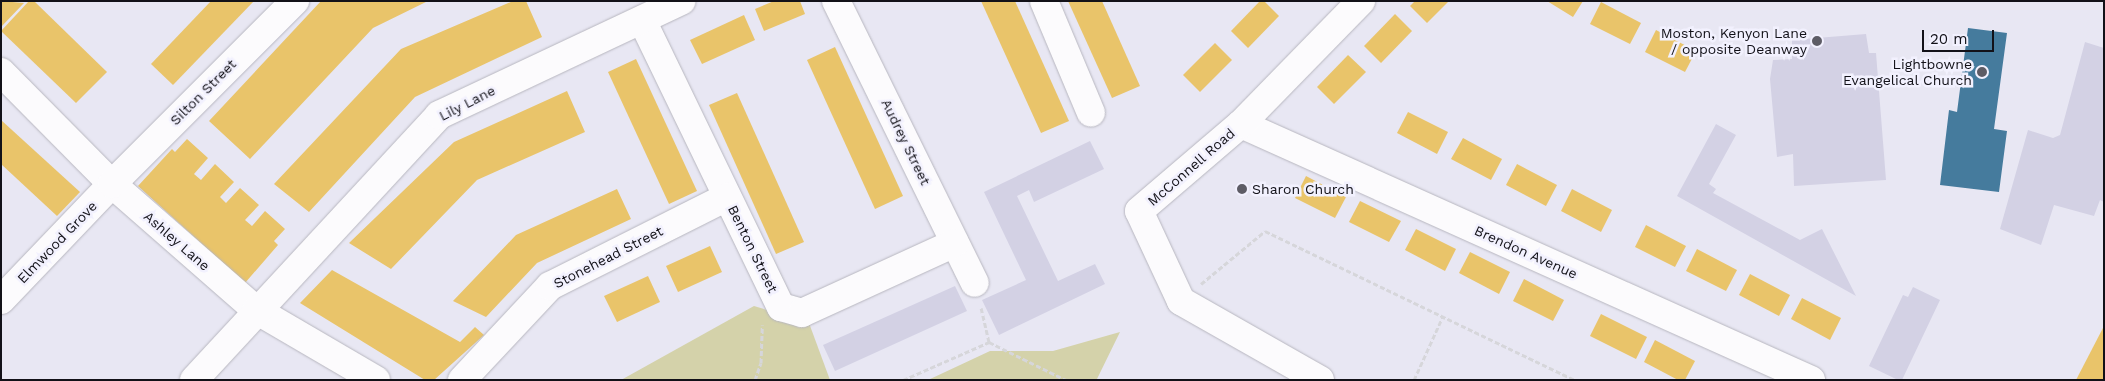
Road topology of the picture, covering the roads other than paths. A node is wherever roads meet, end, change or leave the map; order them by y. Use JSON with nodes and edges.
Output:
{"nodes":[{"id":1,"x":295,"y":1,"type":"edge"},
{"id":2,"x":680,"y":1,"type":"edge"},
{"id":3,"x":836,"y":1,"type":"edge"},
{"id":4,"x":1044,"y":1,"type":"edge"},
{"id":5,"x":1361,"y":1,"type":"edge"},
{"id":6,"x":642,"y":20,"type":"junction"},
{"id":7,"x":1,"y":72,"type":"edge"},
{"id":8,"x":1091,"y":113,"type":"dead end"},
{"id":9,"x":1241,"y":124,"type":"junction"},
{"id":10,"x":112,"y":184,"type":"junction"},
{"id":11,"x":727,"y":197,"type":"junction"},
{"id":12,"x":956,"y":243,"type":"junction"},
{"id":13,"x":975,"y":283,"type":"road end"},
{"id":14,"x":1,"y":300,"type":"edge"},
{"id":15,"x":256,"y":310,"type":"junction"},
{"id":16,"x":194,"y":380,"type":"edge"},
{"id":17,"x":376,"y":380,"type":"edge"},
{"id":18,"x":462,"y":380,"type":"edge"},
{"id":19,"x":1320,"y":380,"type":"edge"},
{"id":20,"x":1811,"y":380,"type":"edge"}],
"edges":[{"from":1,"to":10,"type":"street","name":"Silton Street"},
{"from":2,"to":6,"type":"street","name":"Lily Lane"},
{"from":3,"to":12,"type":"street","name":"Audrey Street"},
{"from":4,"to":8,"type":"street"},
{"from":5,"to":9,"type":"street","name":"McConnell Road"},
{"from":6,"to":11,"type":"street","name":"Benton Street"},
{"from":6,"to":15,"type":"street","name":"Lily Lane"},
{"from":7,"to":10,"type":"street","name":"Ashley Lane"},
{"from":9,"to":19,"type":"street","name":"McConnell Road"},
{"from":9,"to":20,"type":"street","name":"Brendon Avenue"},
{"from":10,"to":14,"type":"street","name":"Elmwood Grove"},
{"from":10,"to":15,"type":"street","name":"Ashley Lane"},
{"from":11,"to":12,"type":"street","name":"Benton Street"},
{"from":11,"to":18,"type":"street","name":"Stonehead Street"},
{"from":12,"to":13,"type":"street","name":"Audrey Street"},
{"from":15,"to":16,"type":"street","name":"Lily Lane"},
{"from":15,"to":17,"type":"street","name":"Ashley Lane"}]}
